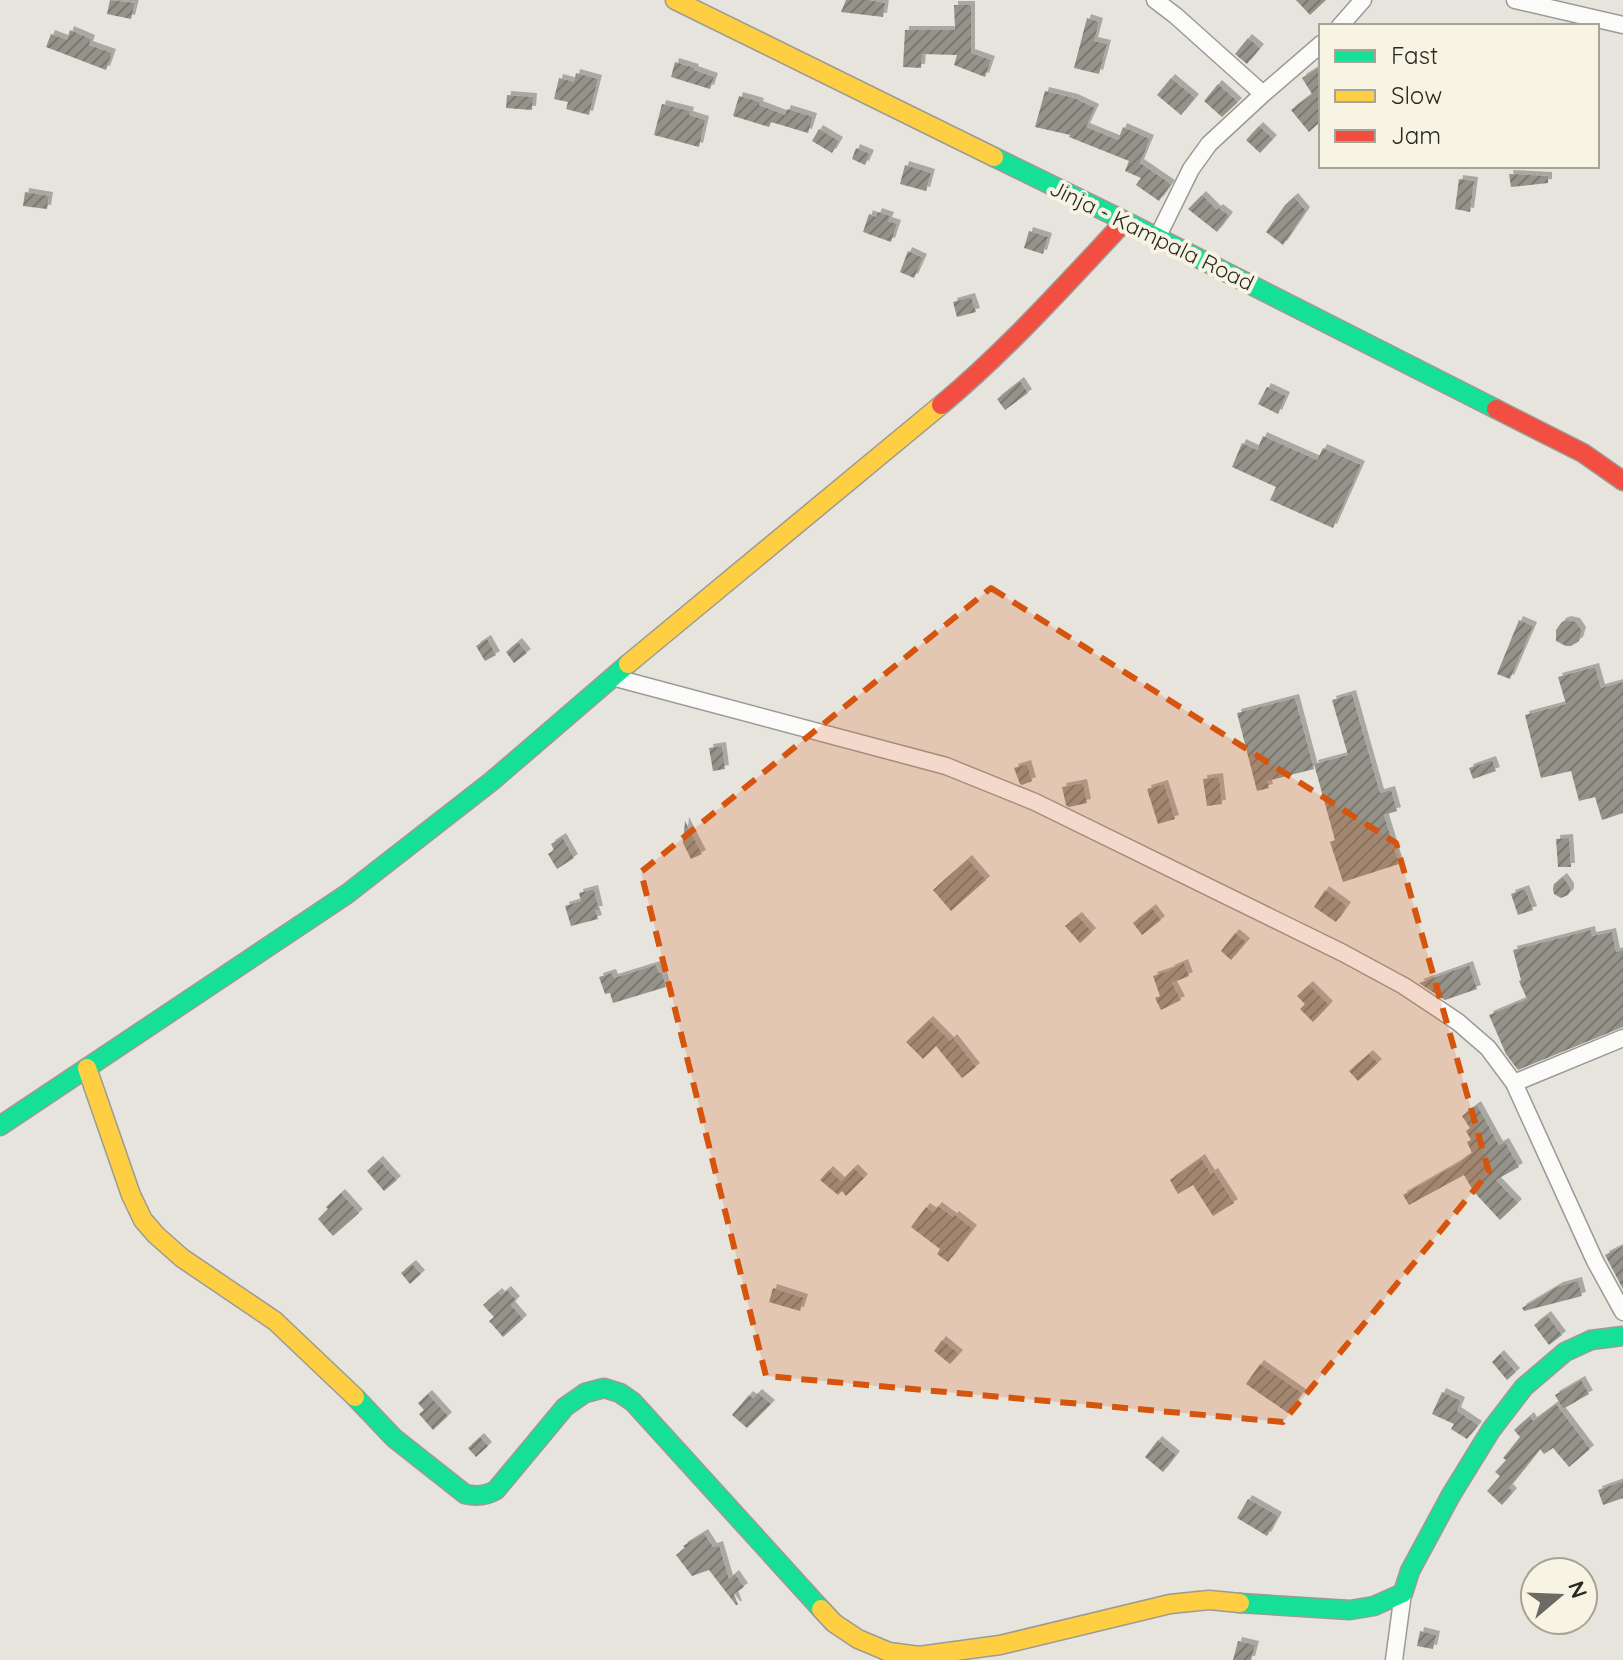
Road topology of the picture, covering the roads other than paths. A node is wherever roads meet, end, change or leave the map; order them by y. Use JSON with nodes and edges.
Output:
{"nodes":[{"id":1,"x":675,"y":0,"type":"edge"},
{"id":2,"x":1155,"y":0,"type":"edge"},
{"id":3,"x":1363,"y":0,"type":"edge"},
{"id":4,"x":1515,"y":0,"type":"edge"},
{"id":5,"x":1342,"y":24,"type":"edge"},
{"id":6,"x":1623,"y":25,"type":"edge"},
{"id":7,"x":1319,"y":46,"type":"edge"},
{"id":8,"x":1263,"y":94,"type":"junction"},
{"id":9,"x":1125,"y":221,"type":"junction"},
{"id":10,"x":1157,"y":238,"type":"junction"},
{"id":11,"x":1623,"y":481,"type":"edge"},
{"id":12,"x":612,"y":677,"type":"junction"},
{"id":13,"x":1623,"y":1038,"type":"edge"},
{"id":14,"x":87,"y":1068,"type":"junction"},
{"id":15,"x":1514,"y":1083,"type":"junction"},
{"id":16,"x":0,"y":1126,"type":"edge"},
{"id":17,"x":1623,"y":1312,"type":"edge"},
{"id":18,"x":1623,"y":1336,"type":"edge"},
{"id":19,"x":1403,"y":1593,"type":"junction"},
{"id":20,"x":1394,"y":1660,"type":"edge"}],
"edges":[{"from":1,"to":9,"type":"main road","name":"Jinja - Kampala Road"},
{"from":2,"to":8,"type":"street"},
{"from":3,"to":5,"type":"street"},
{"from":4,"to":6,"type":"street"},
{"from":7,"to":8,"type":"street"},
{"from":8,"to":10,"type":"street"},
{"from":9,"to":10,"type":"main road","name":"Jinja - Kampala Road"},
{"from":9,"to":12,"type":"main road"},
{"from":10,"to":11,"type":"main road","name":"Jinja - Kampala Road"},
{"from":12,"to":14,"type":"main road"},
{"from":12,"to":15,"type":"street"},
{"from":13,"to":15,"type":"street"},
{"from":14,"to":16,"type":"main road"},
{"from":14,"to":19,"type":"main road"},
{"from":15,"to":17,"type":"street"},
{"from":18,"to":19,"type":"main road"},
{"from":19,"to":20,"type":"street"}]}
